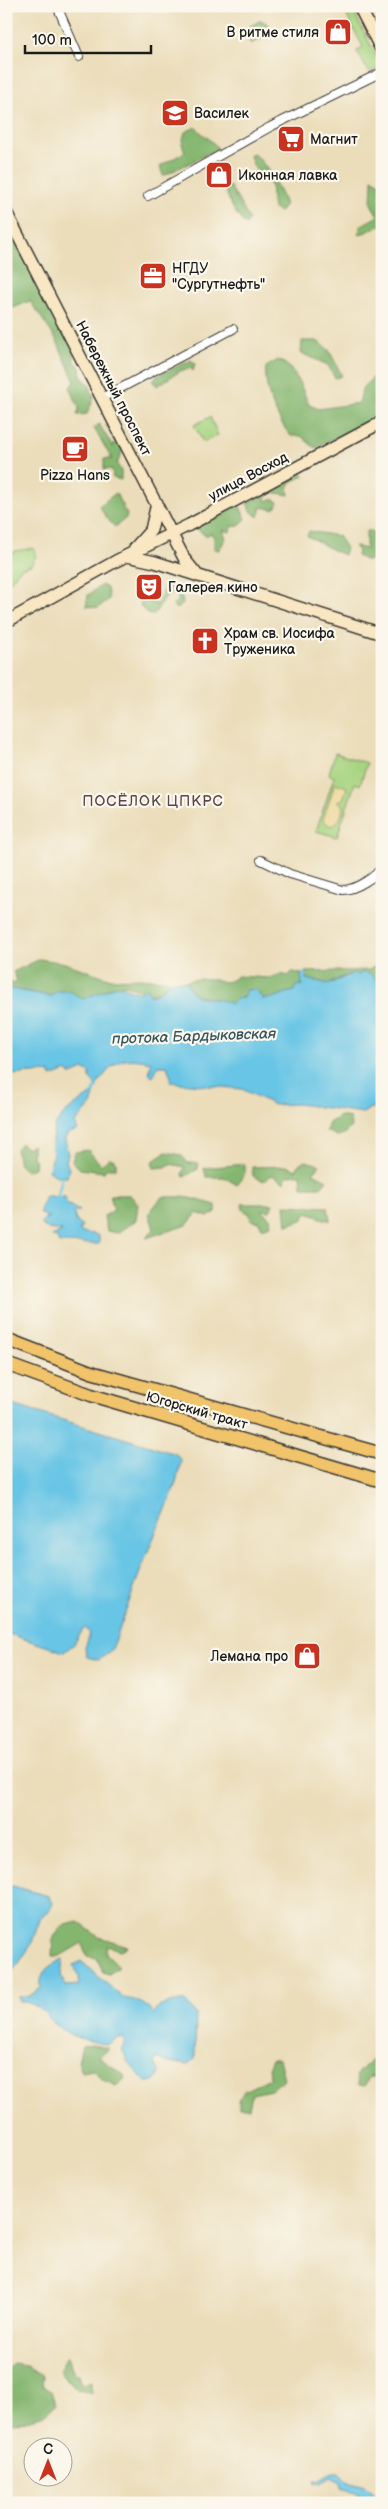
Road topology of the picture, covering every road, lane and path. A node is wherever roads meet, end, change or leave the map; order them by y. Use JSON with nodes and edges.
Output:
{"nodes":[{"id":1,"x":57,"y":6,"type":"edge"},
{"id":2,"x":359,"y":6,"type":"edge"},
{"id":3,"x":382,"y":51,"type":"edge"},
{"id":4,"x":79,"y":57,"type":"dead end"},
{"id":5,"x":382,"y":72,"type":"edge"},
{"id":6,"x":148,"y":196,"type":"dead end"},
{"id":7,"x":6,"y":212,"type":"edge"},
{"id":8,"x":233,"y":329,"type":"dead end"},
{"id":9,"x":102,"y":398,"type":"junction"},
{"id":10,"x":382,"y":422,"type":"edge"},
{"id":11,"x":157,"y":502,"type":"junction"},
{"id":12,"x":172,"y":533,"type":"junction"},
{"id":13,"x":127,"y":556,"type":"junction"},
{"id":14,"x":198,"y":576,"type":"junction"},
{"id":15,"x":6,"y":622,"type":"edge"},
{"id":16,"x":382,"y":634,"type":"edge"},
{"id":17,"x":261,"y":860,"type":"dead end"},
{"id":18,"x":382,"y":866,"type":"edge"},
{"id":19,"x":6,"y":1339,"type":"edge"},
{"id":20,"x":6,"y":1364,"type":"edge"},
{"id":21,"x":214,"y":1407,"type":"junction"},
{"id":22,"x":209,"y":1430,"type":"junction"},
{"id":23,"x":382,"y":1454,"type":"edge"},
{"id":24,"x":382,"y":1481,"type":"edge"}],
"edges":[{"from":1,"to":4,"type":"street"},
{"from":2,"to":3,"type":"main road"},
{"from":5,"to":6,"type":"street"},
{"from":7,"to":9,"type":"main road","name":"Набережный проспект"},
{"from":8,"to":9,"type":"street"},
{"from":9,"to":11,"type":"main road","name":"Набережный проспект"},
{"from":10,"to":12,"type":"main road","name":"улица Восход"},
{"from":11,"to":12,"type":"main road","name":"Набережный проспект"},
{"from":11,"to":13,"type":"main road"},
{"from":12,"to":13,"type":"main road","name":"улица Восход"},
{"from":12,"to":14,"type":"main road","name":"Набережный проспект"},
{"from":13,"to":14,"type":"main road"},
{"from":13,"to":15,"type":"main road","name":"улица Восход"},
{"from":14,"to":16,"type":"main road"},
{"from":17,"to":18,"type":"street"},
{"from":19,"to":21,"type":"main road","name":"Югорский тракт"},
{"from":20,"to":22,"type":"main road","name":"Югорский тракт"},
{"from":21,"to":22,"type":"main road"},
{"from":21,"to":23,"type":"main road","name":"Югорский тракт"},
{"from":22,"to":24,"type":"main road","name":"Югорский тракт"}]}
